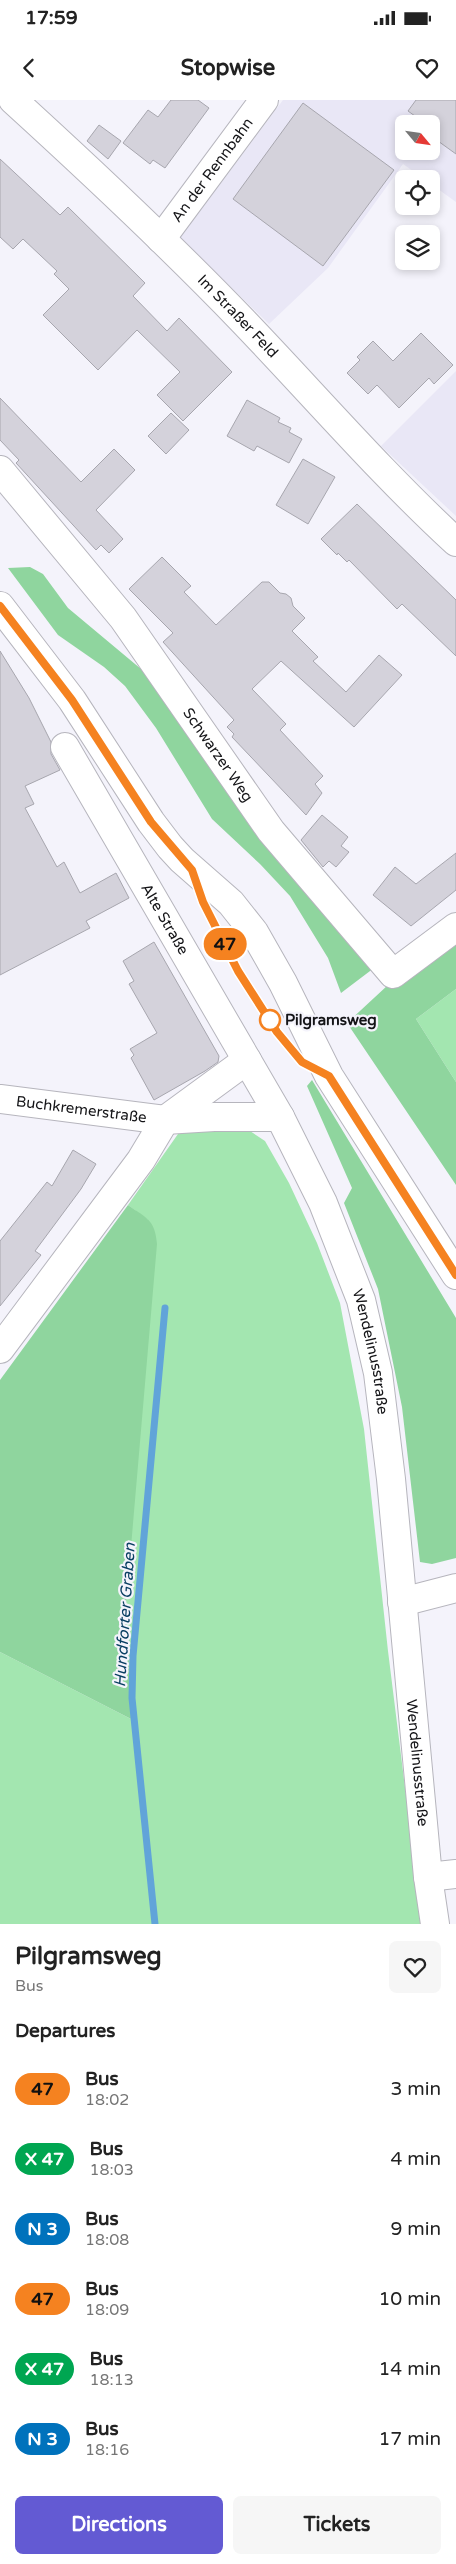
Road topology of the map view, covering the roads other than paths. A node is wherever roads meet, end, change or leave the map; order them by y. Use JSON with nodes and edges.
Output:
{"nodes":[{"id":1,"x":13,"y":100,"type":"edge"},
{"id":2,"x":264,"y":100,"type":"edge"},
{"id":3,"x":162,"y":239,"type":"junction"},
{"id":4,"x":0,"y":470,"type":"edge"},
{"id":5,"x":456,"y":542,"type":"edge"},
{"id":6,"x":0,"y":606,"type":"edge"},
{"id":7,"x":65,"y":747,"type":"dead end"},
{"id":8,"x":456,"y":927,"type":"edge"},
{"id":9,"x":247,"y":1060,"type":"junction"},
{"id":10,"x":0,"y":1099,"type":"edge"},
{"id":11,"x":280,"y":1117,"type":"junction"},
{"id":12,"x":165,"y":1120,"type":"junction"},
{"id":13,"x":456,"y":1275,"type":"edge"},
{"id":14,"x":0,"y":1349,"type":"edge"},
{"id":15,"x":456,"y":1588,"type":"edge"},
{"id":16,"x":402,"y":1602,"type":"junction"},
{"id":17,"x":456,"y":1874,"type":"edge"},
{"id":18,"x":428,"y":1877,"type":"junction"},
{"id":19,"x":435,"y":1924,"type":"edge"}],
"edges":[{"from":1,"to":3,"type":"street","name":"Im Straßer Feld"},
{"from":2,"to":3,"type":"street","name":"An der Rennbahn"},
{"from":3,"to":5,"type":"street","name":"Im Straßer Feld"},
{"from":4,"to":8,"type":"street","name":"Schwarzer Weg"},
{"from":6,"to":13,"type":"street"},
{"from":7,"to":9,"type":"street","name":"Alte Straße"},
{"from":9,"to":11,"type":"street","name":"Alte Straße"},
{"from":9,"to":12,"type":"street"},
{"from":10,"to":12,"type":"street","name":"Buchkremerstraße"},
{"from":11,"to":12,"type":"street"},
{"from":11,"to":16,"type":"street","name":"Wendelinusstraße"},
{"from":12,"to":14,"type":"street"},
{"from":15,"to":16,"type":"street"},
{"from":16,"to":18,"type":"street","name":"Wendelinusstraße"},
{"from":17,"to":18,"type":"street"},
{"from":18,"to":19,"type":"street","name":"Wendelinusstraße"}]}
